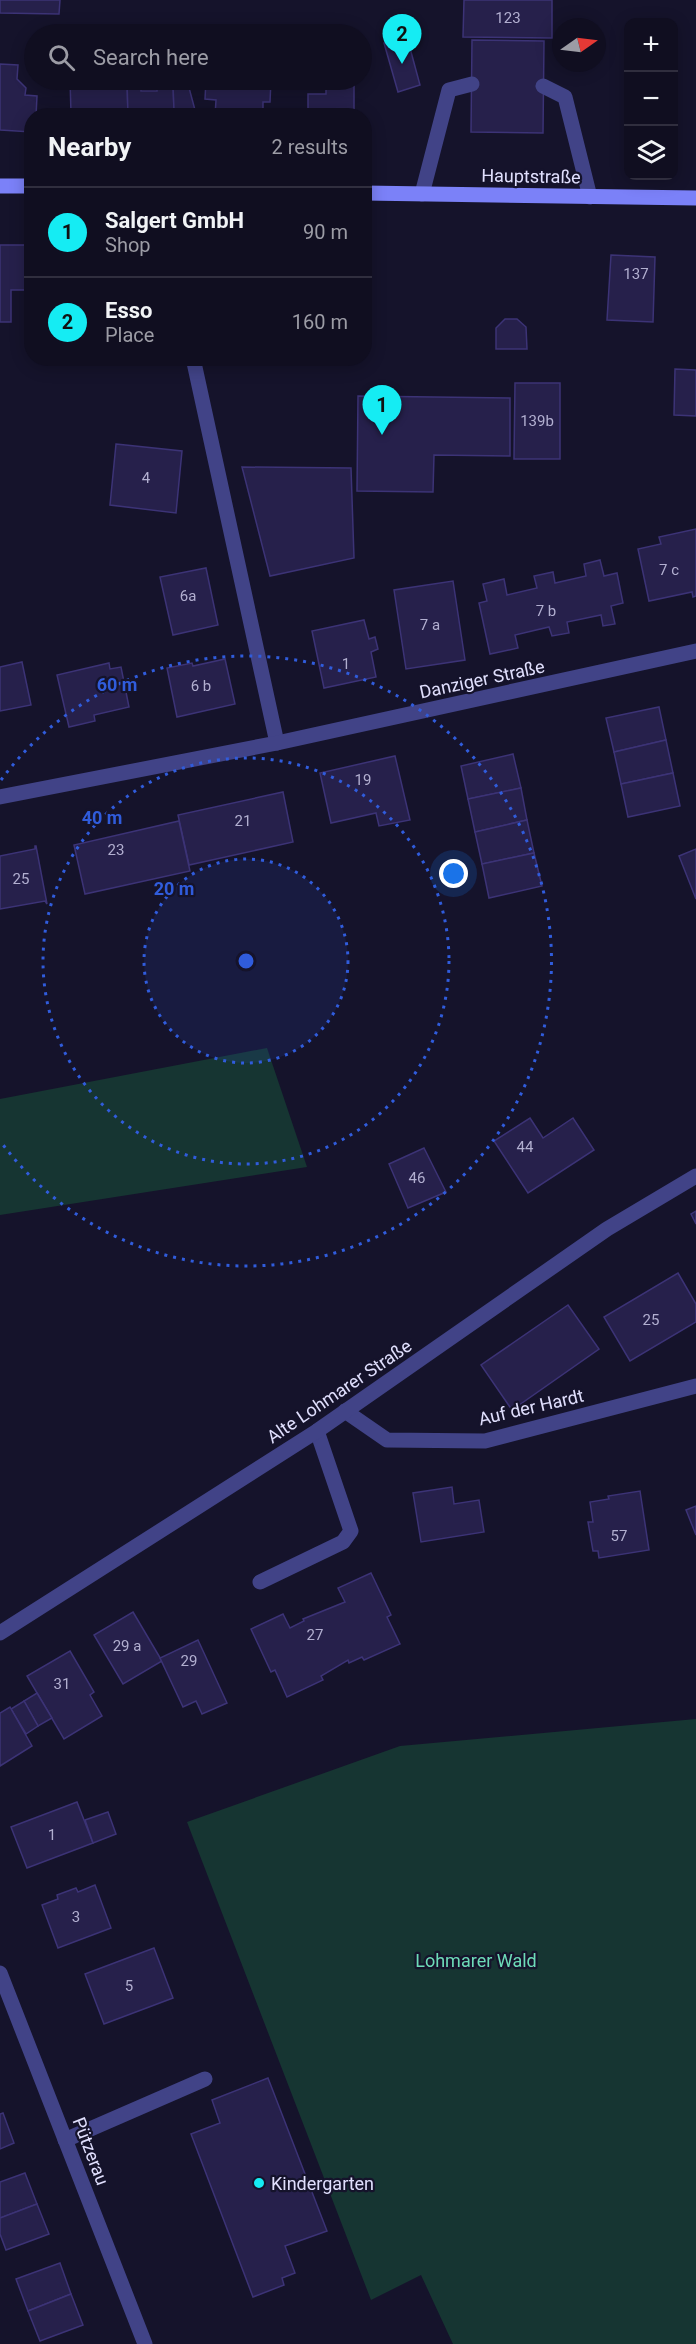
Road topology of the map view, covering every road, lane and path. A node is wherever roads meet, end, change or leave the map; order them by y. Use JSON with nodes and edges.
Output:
{"nodes":[{"id":1,"x":472,"y":84,"type":"dead end"},
{"id":2,"x":543,"y":86,"type":"dead end"},
{"id":3,"x":0,"y":186,"type":"edge"},
{"id":4,"x":24,"y":186,"type":"edge"},
{"id":5,"x":372,"y":193,"type":"edge"},
{"id":6,"x":422,"y":194,"type":"junction"},
{"id":7,"x":590,"y":197,"type":"junction"},
{"id":8,"x":696,"y":198,"type":"edge"},
{"id":9,"x":195,"y":366,"type":"edge"},
{"id":10,"x":696,"y":651,"type":"edge"},
{"id":11,"x":277,"y":743,"type":"junction"},
{"id":12,"x":0,"y":797,"type":"edge"},
{"id":13,"x":696,"y":1176,"type":"edge"},
{"id":14,"x":696,"y":1386,"type":"edge"},
{"id":15,"x":345,"y":1411,"type":"junction"},
{"id":16,"x":317,"y":1431,"type":"junction"},
{"id":17,"x":260,"y":1582,"type":"dead end"},
{"id":18,"x":0,"y":1633,"type":"edge"},
{"id":19,"x":0,"y":1972,"type":"edge"},
{"id":20,"x":205,"y":2079,"type":"dead end"},
{"id":21,"x":65,"y":2140,"type":"junction"},
{"id":22,"x":145,"y":2344,"type":"edge"}],
"edges":[{"from":1,"to":6,"type":"street"},
{"from":2,"to":7,"type":"street"},
{"from":3,"to":4,"type":"main road"},
{"from":5,"to":6,"type":"main road","name":"Hauptstraße"},
{"from":6,"to":7,"type":"main road","name":"Hauptstraße"},
{"from":7,"to":8,"type":"main road","name":"Hauptstraße"},
{"from":9,"to":11,"type":"street"},
{"from":10,"to":11,"type":"street","name":"Danziger Straße"},
{"from":11,"to":12,"type":"street","name":"Danziger Straße"},
{"from":13,"to":15,"type":"street","name":"Alte Lohmarer Straße"},
{"from":14,"to":15,"type":"street","name":"Auf der Hardt"},
{"from":15,"to":16,"type":"street","name":"Alte Lohmarer Straße"},
{"from":16,"to":17,"type":"street"},
{"from":16,"to":18,"type":"street","name":"Alte Lohmarer Straße"},
{"from":19,"to":21,"type":"street","name":"Pützerau"},
{"from":20,"to":21,"type":"street"},
{"from":21,"to":22,"type":"street","name":"Pützerau"}]}
